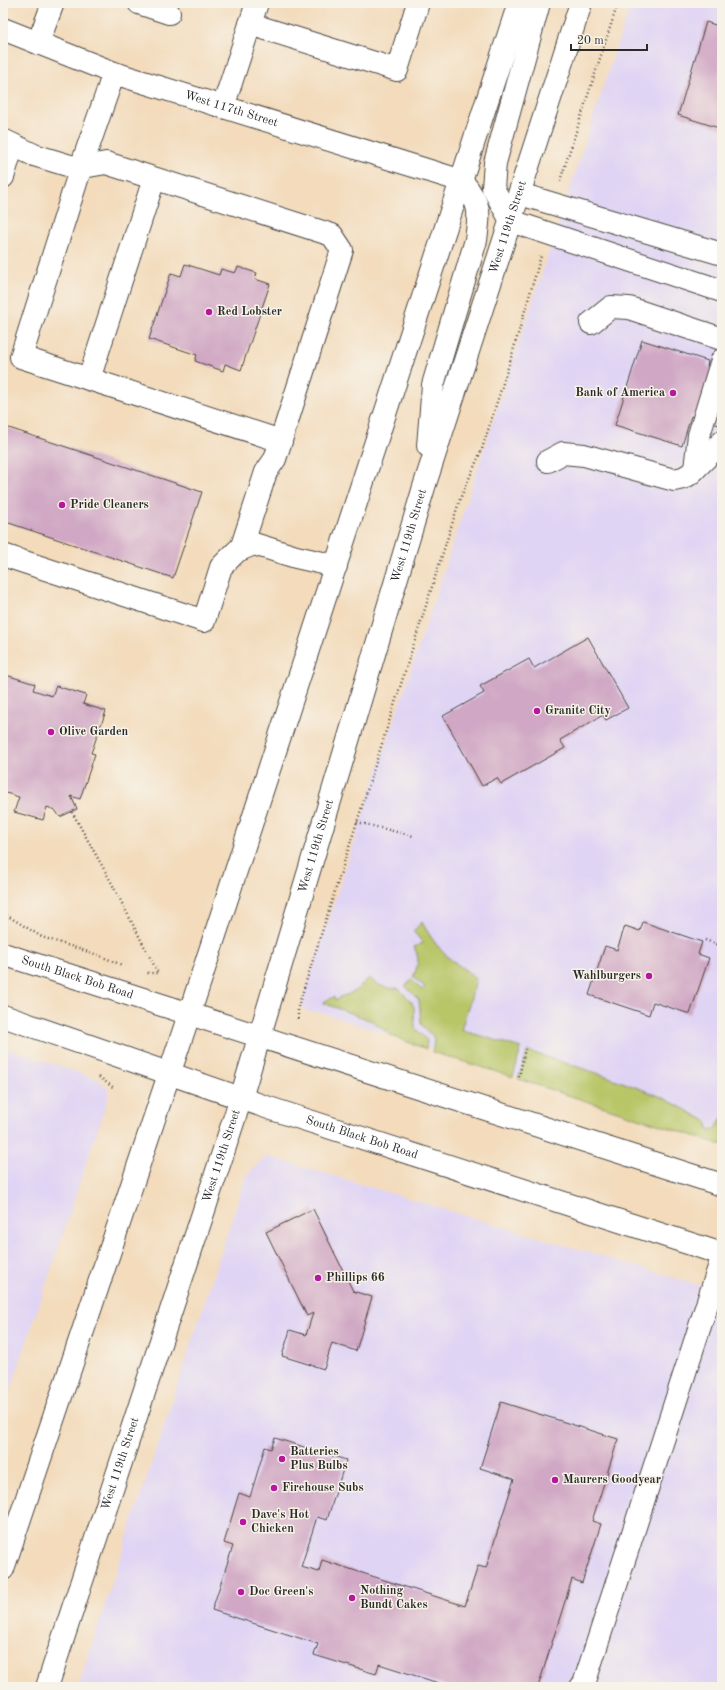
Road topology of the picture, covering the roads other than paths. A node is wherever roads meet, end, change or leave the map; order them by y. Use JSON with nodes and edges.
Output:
{"nodes":[{"id":1,"x":53,"y":3,"type":"edge"},
{"id":2,"x":139,"y":3,"type":"edge"},
{"id":3,"x":257,"y":3,"type":"edge"},
{"id":4,"x":418,"y":3,"type":"edge"},
{"id":5,"x":519,"y":3,"type":"edge"},
{"id":6,"x":539,"y":3,"type":"edge"},
{"id":7,"x":582,"y":3,"type":"edge"},
{"id":8,"x":169,"y":12,"type":"dead end"},
{"id":9,"x":250,"y":24,"type":"junction"},
{"id":10,"x":3,"y":30,"type":"edge"},
{"id":11,"x":38,"y":43,"type":"junction"},
{"id":12,"x":114,"y":73,"type":"junction"},
{"id":13,"x":223,"y":107,"type":"junction"},
{"id":14,"x":8,"y":143,"type":"edge"},
{"id":15,"x":81,"y":167,"type":"junction"},
{"id":16,"x":3,"y":177,"type":"edge"},
{"id":17,"x":154,"y":179,"type":"junction"},
{"id":18,"x":462,"y":181,"type":"junction"},
{"id":19,"x":520,"y":194,"type":"junction"},
{"id":20,"x":511,"y":221,"type":"junction"},
{"id":21,"x":722,"y":254,"type":"edge"},
{"id":22,"x":722,"y":291,"type":"edge"},
{"id":23,"x":591,"y":323,"type":"dead end"},
{"id":24,"x":719,"y":340,"type":"edge"},
{"id":25,"x":722,"y":355,"type":"edge"},
{"id":26,"x":12,"y":358,"type":"edge"},
{"id":27,"x":722,"y":360,"type":"edge"},
{"id":28,"x":89,"y":379,"type":"junction"},
{"id":29,"x":722,"y":406,"type":"edge"},
{"id":30,"x":281,"y":441,"type":"junction"},
{"id":31,"x":722,"y":442,"type":"edge"},
{"id":32,"x":722,"y":450,"type":"edge"},
{"id":33,"x":548,"y":461,"type":"dead end"},
{"id":34,"x":695,"y":469,"type":"junction"},
{"id":35,"x":424,"y":487,"type":"junction"},
{"id":36,"x":241,"y":549,"type":"junction"},
{"id":37,"x":3,"y":555,"type":"edge"},
{"id":38,"x":336,"y":566,"type":"junction"},
{"id":39,"x":3,"y":954,"type":"edge"},
{"id":40,"x":189,"y":1015,"type":"junction"},
{"id":41,"x":3,"y":1016,"type":"edge"},
{"id":42,"x":260,"y":1037,"type":"junction"},
{"id":43,"x":170,"y":1074,"type":"junction"},
{"id":44,"x":241,"y":1098,"type":"junction"},
{"id":45,"x":722,"y":1185,"type":"edge"},
{"id":46,"x":722,"y":1254,"type":"edge"},
{"id":47,"x":722,"y":1258,"type":"edge"},
{"id":48,"x":3,"y":1569,"type":"edge"},
{"id":49,"x":47,"y":1687,"type":"edge"},
{"id":50,"x":581,"y":1687,"type":"edge"}],
"edges":[{"from":1,"to":11,"type":"main road"},
{"from":2,"to":8,"type":"main road"},
{"from":3,"to":9,"type":"main road"},
{"from":4,"to":9,"type":"main road"},
{"from":5,"to":18,"type":"main road"},
{"from":6,"to":20,"type":"main road"},
{"from":7,"to":19,"type":"main road","name":"West 119th Street"},
{"from":9,"to":13,"type":"main road"},
{"from":10,"to":11,"type":"main road","name":"West 117th Street"},
{"from":11,"to":12,"type":"main road","name":"West 117th Street"},
{"from":12,"to":13,"type":"main road","name":"West 117th Street"},
{"from":12,"to":15,"type":"main road"},
{"from":13,"to":18,"type":"main road","name":"West 117th Street"},
{"from":14,"to":15,"type":"main road"},
{"from":14,"to":16,"type":"main road"},
{"from":15,"to":17,"type":"main road"},
{"from":15,"to":26,"type":"main road"},
{"from":17,"to":28,"type":"main road"},
{"from":17,"to":30,"type":"main road"},
{"from":18,"to":35,"type":"main road"},
{"from":18,"to":38,"type":"main road"},
{"from":19,"to":20,"type":"main road","name":"West 119th Street"},
{"from":19,"to":21,"type":"main road"},
{"from":20,"to":22,"type":"main road"},
{"from":20,"to":35,"type":"main road","name":"West 119th Street"},
{"from":23,"to":24,"type":"main road"},
{"from":24,"to":25,"type":"main road"},
{"from":26,"to":28,"type":"main road"},
{"from":27,"to":34,"type":"main road"},
{"from":28,"to":30,"type":"main road"},
{"from":29,"to":34,"type":"main road"},
{"from":30,"to":36,"type":"main road"},
{"from":31,"to":34,"type":"main road"},
{"from":32,"to":34,"type":"main road"},
{"from":33,"to":34,"type":"main road"},
{"from":35,"to":42,"type":"main road","name":"West 119th Street"},
{"from":36,"to":37,"type":"main road"},
{"from":36,"to":38,"type":"main road"},
{"from":38,"to":40,"type":"main road"},
{"from":39,"to":40,"type":"main road","name":"South Black Bob Road"},
{"from":40,"to":42,"type":"main road","name":"South Black Bob Road"},
{"from":40,"to":43,"type":"main road"},
{"from":41,"to":43,"type":"main road","name":"South Black Bob Road"},
{"from":42,"to":44,"type":"main road","name":"West 119th Street"},
{"from":42,"to":45,"type":"main road","name":"South Black Bob Road"},
{"from":43,"to":44,"type":"main road","name":"South Black Bob Road"},
{"from":43,"to":48,"type":"main road"},
{"from":44,"to":46,"type":"main road","name":"South Black Bob Road"},
{"from":44,"to":49,"type":"main road","name":"West 119th Street"},
{"from":47,"to":50,"type":"main road"}]}
